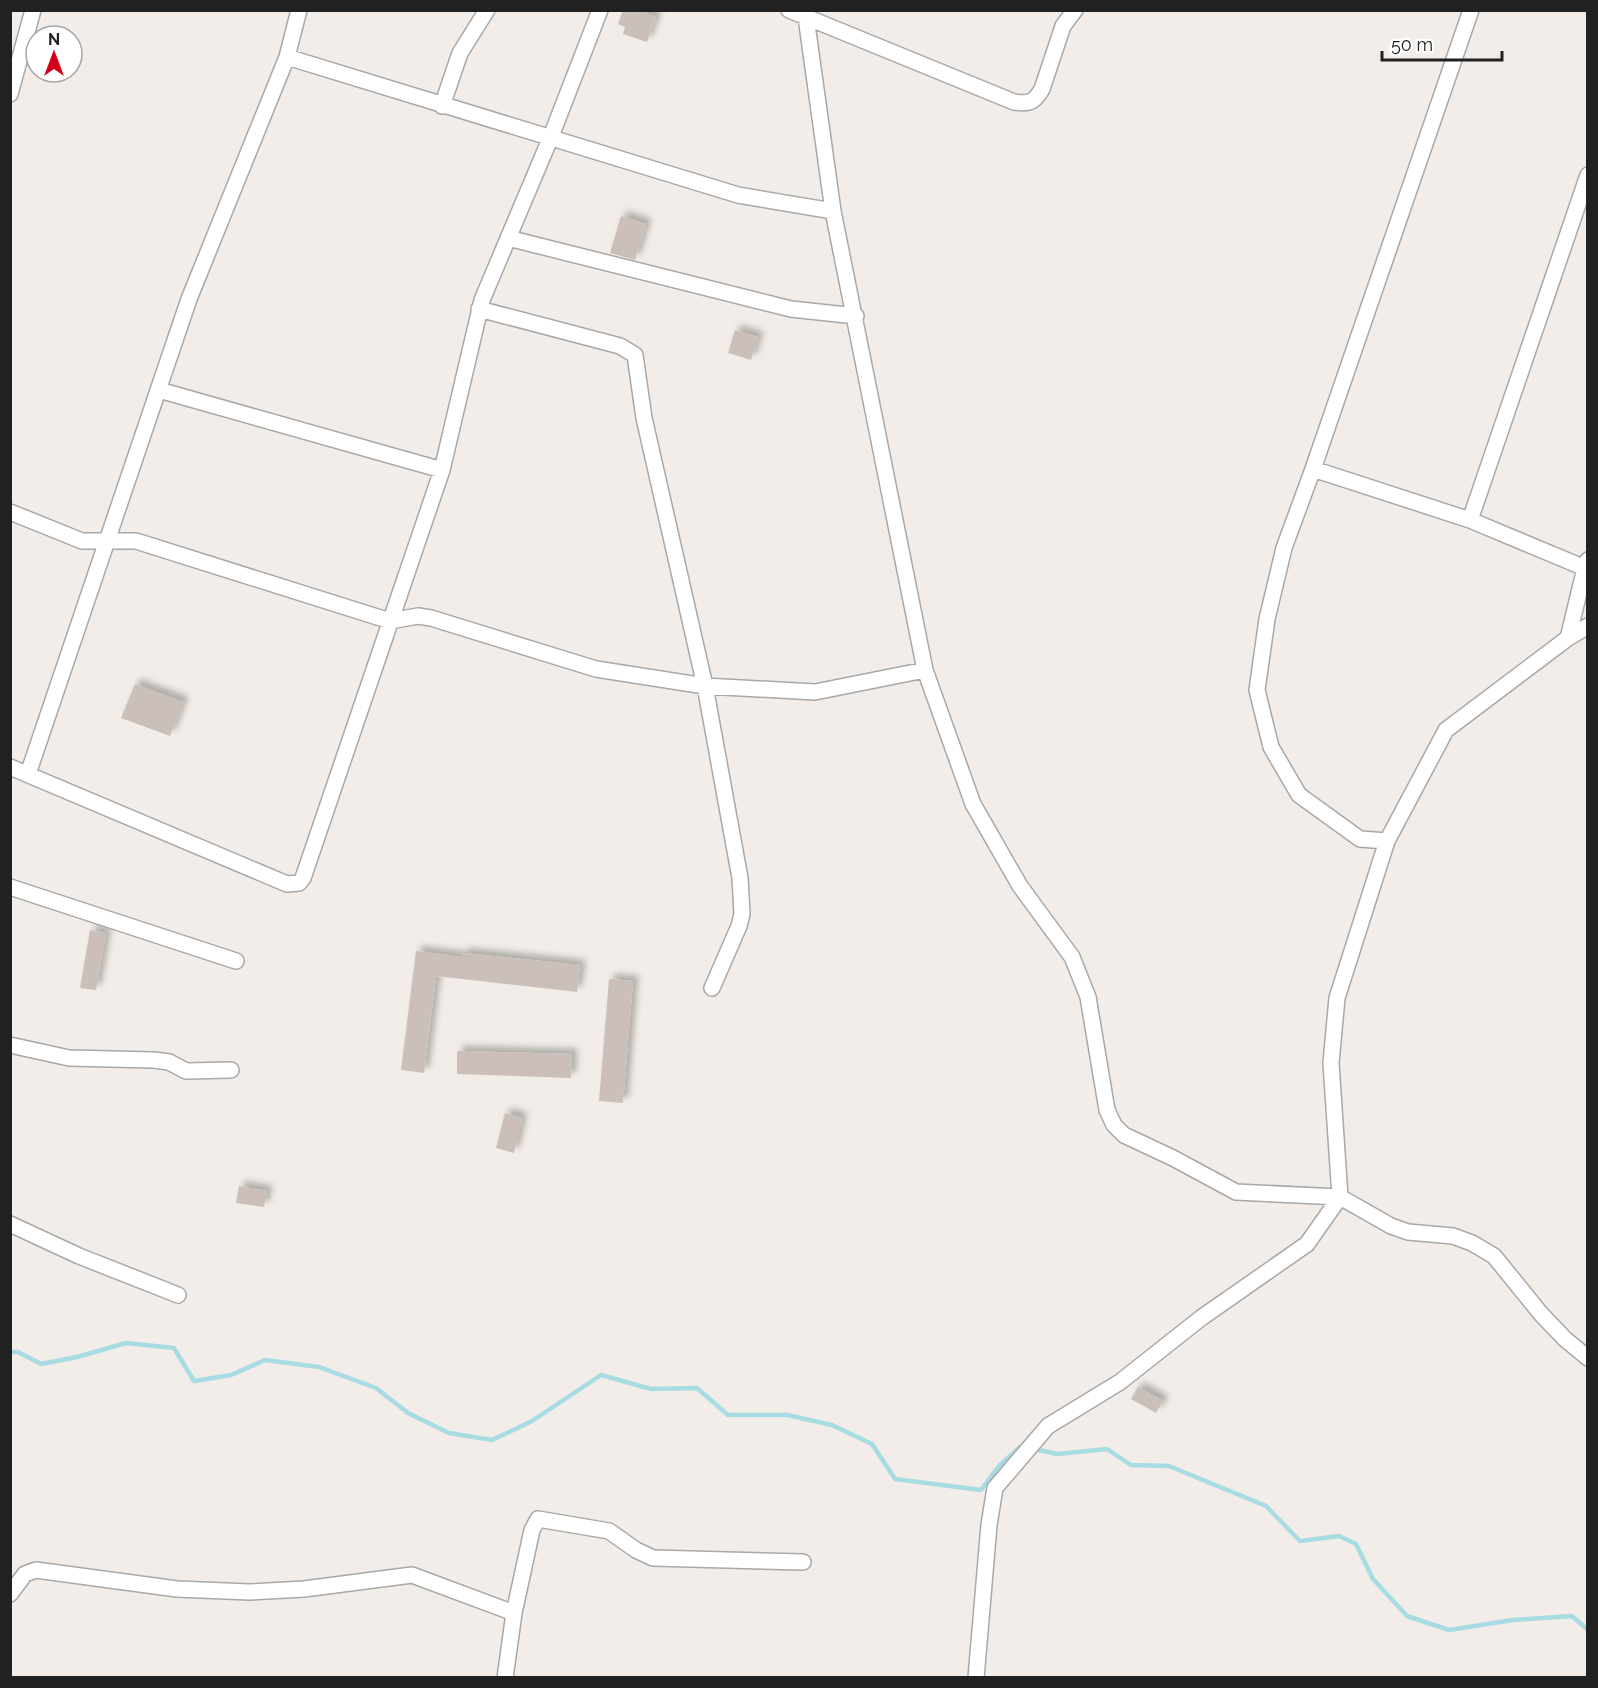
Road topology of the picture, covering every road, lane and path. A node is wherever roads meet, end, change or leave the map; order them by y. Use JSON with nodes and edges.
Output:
{"nodes":[{"id":1,"x":33,"y":10,"type":"edge"},
{"id":2,"x":298,"y":10,"type":"edge"},
{"id":3,"x":487,"y":10,"type":"edge"},
{"id":4,"x":600,"y":10,"type":"edge"},
{"id":5,"x":789,"y":10,"type":"edge"},
{"id":6,"x":1075,"y":10,"type":"edge"},
{"id":7,"x":1471,"y":10,"type":"edge"},
{"id":8,"x":806,"y":14,"type":"edge"},
{"id":9,"x":287,"y":57,"type":"junction"},
{"id":10,"x":11,"y":93,"type":"edge"},
{"id":11,"x":442,"y":106,"type":"junction"},
{"id":12,"x":550,"y":140,"type":"junction"},
{"id":13,"x":1587,"y":175,"type":"edge"},
{"id":14,"x":833,"y":210,"type":"junction"},
{"id":15,"x":508,"y":238,"type":"junction"},
{"id":16,"x":479,"y":309,"type":"junction"},
{"id":17,"x":856,"y":316,"type":"junction"},
{"id":18,"x":159,"y":390,"type":"junction"},
{"id":19,"x":1313,"y":469,"type":"junction"},
{"id":20,"x":442,"y":470,"type":"junction"},
{"id":21,"x":10,"y":512,"type":"edge"},
{"id":22,"x":1470,"y":520,"type":"junction"},
{"id":23,"x":106,"y":543,"type":"junction"},
{"id":24,"x":1586,"y":564,"type":"edge"},
{"id":25,"x":390,"y":621,"type":"junction"},
{"id":26,"x":1587,"y":626,"type":"edge"},
{"id":27,"x":1568,"y":638,"type":"junction"},
{"id":28,"x":925,"y":670,"type":"junction"},
{"id":29,"x":705,"y":687,"type":"junction"},
{"id":30,"x":10,"y":767,"type":"edge"},
{"id":31,"x":28,"y":774,"type":"junction"},
{"id":32,"x":1387,"y":841,"type":"junction"},
{"id":33,"x":10,"y":887,"type":"edge"},
{"id":34,"x":236,"y":961,"type":"dead end"},
{"id":35,"x":712,"y":988,"type":"dead end"},
{"id":36,"x":10,"y":1045,"type":"edge"},
{"id":37,"x":231,"y":1070,"type":"dead end"},
{"id":38,"x":1340,"y":1197,"type":"junction"},
{"id":39,"x":10,"y":1224,"type":"edge"},
{"id":40,"x":178,"y":1295,"type":"dead end"},
{"id":41,"x":1587,"y":1358,"type":"edge"},
{"id":42,"x":802,"y":1562,"type":"dead end"},
{"id":43,"x":10,"y":1594,"type":"edge"},
{"id":44,"x":514,"y":1613,"type":"junction"},
{"id":45,"x":505,"y":1677,"type":"edge"},
{"id":46,"x":976,"y":1677,"type":"edge"}],
"edges":[{"from":1,"to":10,"type":"street"},
{"from":2,"to":9,"type":"street"},
{"from":3,"to":11,"type":"street"},
{"from":4,"to":12,"type":"street"},
{"from":5,"to":8,"type":"street"},
{"from":6,"to":8,"type":"street"},
{"from":7,"to":19,"type":"street"},
{"from":8,"to":14,"type":"street"},
{"from":9,"to":11,"type":"street"},
{"from":9,"to":18,"type":"street"},
{"from":11,"to":12,"type":"street"},
{"from":12,"to":14,"type":"street"},
{"from":12,"to":15,"type":"street"},
{"from":13,"to":22,"type":"street"},
{"from":14,"to":17,"type":"street"},
{"from":15,"to":16,"type":"street"},
{"from":15,"to":17,"type":"street"},
{"from":16,"to":20,"type":"street"},
{"from":16,"to":29,"type":"street"},
{"from":17,"to":28,"type":"street"},
{"from":18,"to":20,"type":"street"},
{"from":18,"to":23,"type":"street"},
{"from":19,"to":22,"type":"street"},
{"from":19,"to":32,"type":"street"},
{"from":20,"to":25,"type":"street"},
{"from":21,"to":23,"type":"street"},
{"from":22,"to":24,"type":"street"},
{"from":23,"to":25,"type":"street"},
{"from":23,"to":31,"type":"street"},
{"from":24,"to":27,"type":"street"},
{"from":25,"to":29,"type":"street"},
{"from":25,"to":31,"type":"street"},
{"from":26,"to":27,"type":"street"},
{"from":27,"to":32,"type":"street"},
{"from":28,"to":29,"type":"street"},
{"from":28,"to":38,"type":"street"},
{"from":29,"to":35,"type":"street"},
{"from":30,"to":31,"type":"street"},
{"from":32,"to":38,"type":"street"},
{"from":33,"to":34,"type":"street"},
{"from":36,"to":37,"type":"street"},
{"from":38,"to":41,"type":"street"},
{"from":38,"to":46,"type":"street"},
{"from":39,"to":40,"type":"street"},
{"from":42,"to":44,"type":"street"},
{"from":43,"to":44,"type":"street"},
{"from":44,"to":45,"type":"street"}]}
